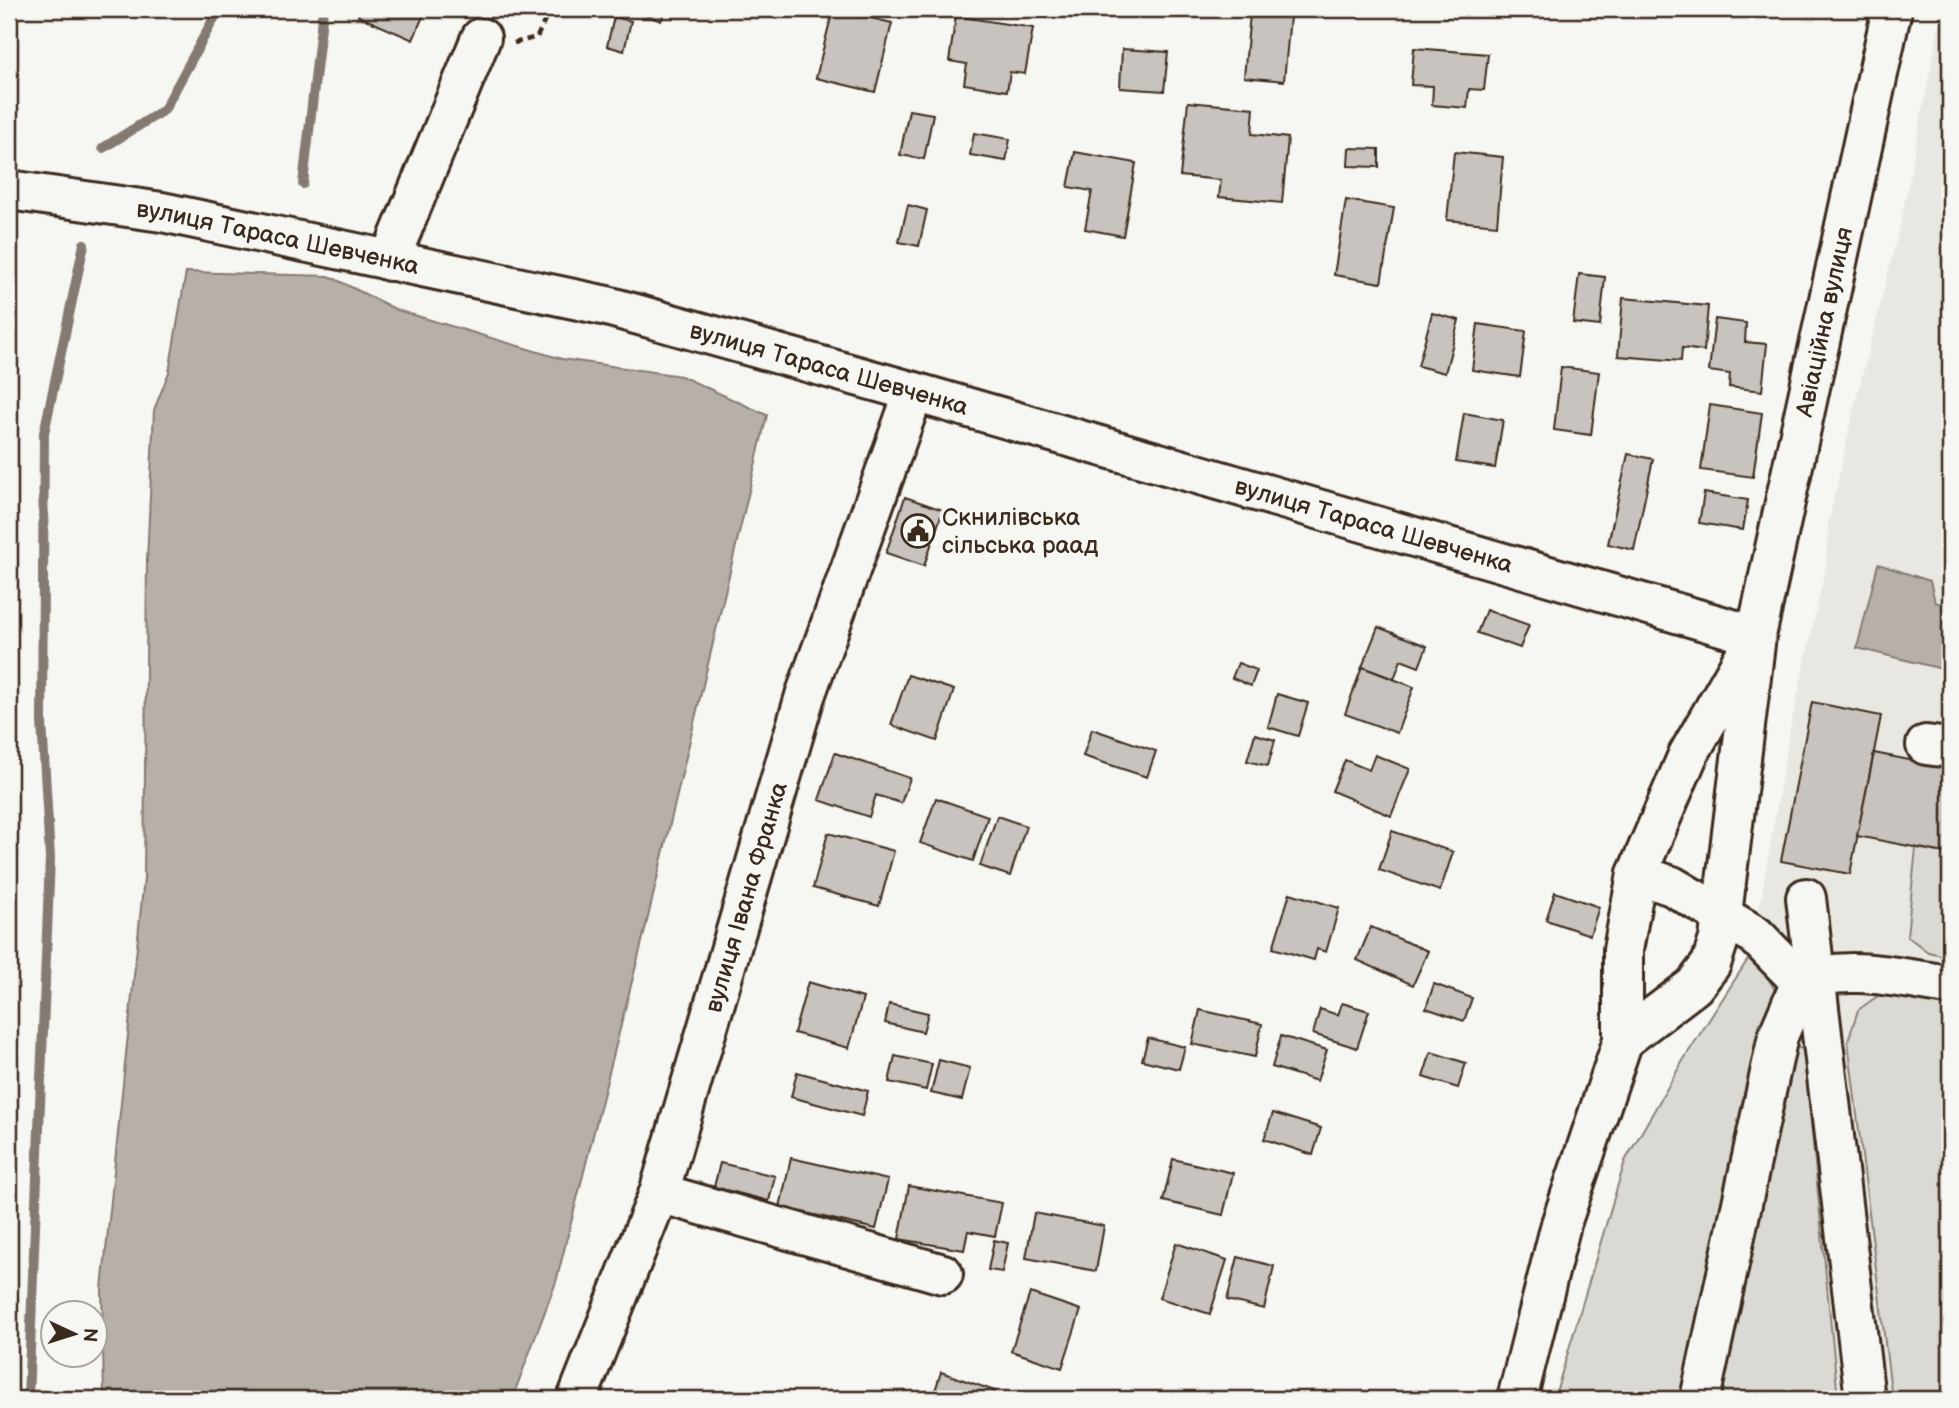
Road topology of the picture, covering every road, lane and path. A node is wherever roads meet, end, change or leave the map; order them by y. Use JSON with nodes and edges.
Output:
{"nodes":[{"id":1,"x":550,"y":9,"type":"edge"},
{"id":2,"x":1892,"y":9,"type":"edge"},
{"id":3,"x":481,"y":38,"type":"joint"},
{"id":4,"x":9,"y":190,"type":"edge"},
{"id":5,"x":389,"y":261,"type":"junction"},
{"id":6,"x":914,"y":392,"type":"junction"},
{"id":7,"x":1756,"y":636,"type":"junction"},
{"id":8,"x":1637,"y":873,"type":"junction"},
{"id":9,"x":1807,"y":898,"type":"dead end"},
{"id":10,"x":1723,"y":917,"type":"junction"},
{"id":11,"x":1808,"y":979,"type":"junction"},
{"id":12,"x":1950,"y":985,"type":"edge"},
{"id":13,"x":1623,"y":1040,"type":"junction"},
{"id":14,"x":659,"y":1193,"type":"junction"},
{"id":15,"x":943,"y":1274,"type":"dead end"},
{"id":16,"x":577,"y":1399,"type":"edge"},
{"id":17,"x":1517,"y":1399,"type":"edge"},
{"id":18,"x":1700,"y":1399,"type":"edge"},
{"id":19,"x":1865,"y":1399,"type":"edge"}],
"edges":[{"from":1,"to":3,"type":"path"},
{"from":2,"to":7,"type":"street","name":"Авіаційна вулиця"},
{"from":3,"to":5,"type":"street"},
{"from":4,"to":5,"type":"street","name":"вулиця Тараса Шевченка"},
{"from":5,"to":6,"type":"street","name":"вулиця Тараса Шевченка"},
{"from":6,"to":7,"type":"street","name":"вулиця Тараса Шевченка"},
{"from":6,"to":14,"type":"street","name":"вулиця Івана Франка"},
{"from":7,"to":8,"type":"street"},
{"from":7,"to":10,"type":"street"},
{"from":8,"to":10,"type":"street"},
{"from":8,"to":13,"type":"street"},
{"from":9,"to":11,"type":"street"},
{"from":10,"to":11,"type":"street"},
{"from":10,"to":13,"type":"street"},
{"from":11,"to":12,"type":"street"},
{"from":11,"to":18,"type":"street"},
{"from":11,"to":19,"type":"street"},
{"from":13,"to":17,"type":"street"},
{"from":14,"to":15,"type":"street"},
{"from":14,"to":16,"type":"street","name":"вулиця Івана Франка"}]}
